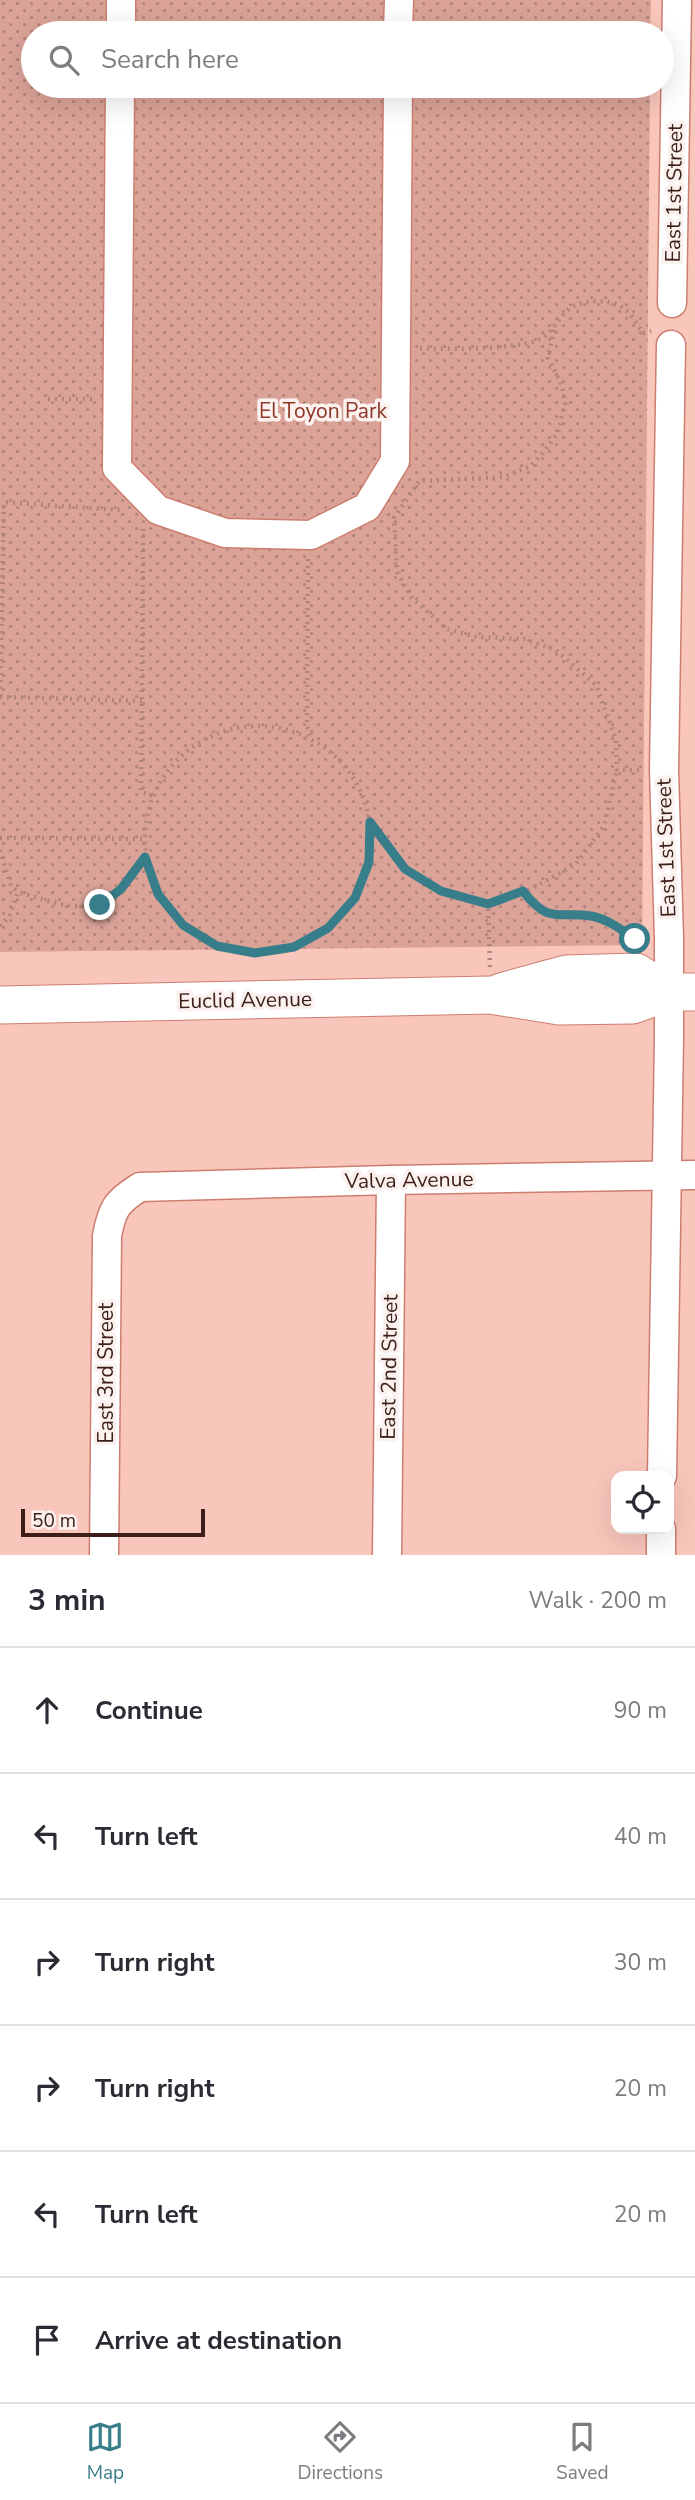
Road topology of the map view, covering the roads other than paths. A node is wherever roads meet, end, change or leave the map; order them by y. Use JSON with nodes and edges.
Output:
{"nodes":[{"id":1,"x":121,"y":0,"type":"edge"},
{"id":2,"x":399,"y":0,"type":"edge"},
{"id":3,"x":677,"y":0,"type":"edge"},
{"id":4,"x":121,"y":21,"type":"edge"},
{"id":5,"x":398,"y":21,"type":"edge"},
{"id":6,"x":120,"y":98,"type":"edge"},
{"id":7,"x":398,"y":98,"type":"edge"},
{"id":8,"x":681,"y":992,"type":"edge"},
{"id":9,"x":0,"y":1005,"type":"edge"},
{"id":10,"x":682,"y":1175,"type":"edge"},
{"id":11,"x":391,"y":1180,"type":"junction"},
{"id":12,"x":125,"y":1196,"type":"joint"},
{"id":13,"x":662,"y":1471,"type":"edge"},
{"id":14,"x":661,"y":1534,"type":"edge"},
{"id":15,"x":104,"y":1555,"type":"edge"},
{"id":16,"x":387,"y":1555,"type":"edge"},
{"id":17,"x":661,"y":1555,"type":"edge"}],
"edges":[{"from":1,"to":4,"type":"street"},
{"from":2,"to":5,"type":"street"},
{"from":3,"to":8,"type":"street","name":"East 1st Street"},
{"from":6,"to":7,"type":"street"},
{"from":8,"to":9,"type":"main road","name":"Euclid Avenue"},
{"from":8,"to":10,"type":"street","name":"East 1st Street"},
{"from":10,"to":11,"type":"street","name":"Valva Avenue"},
{"from":10,"to":13,"type":"street","name":"East 1st Street"},
{"from":11,"to":12,"type":"street","name":"Valva Avenue"},
{"from":11,"to":16,"type":"street","name":"East 2nd Street"},
{"from":12,"to":15,"type":"street","name":"East 3rd Street"},
{"from":14,"to":17,"type":"street"}]}
